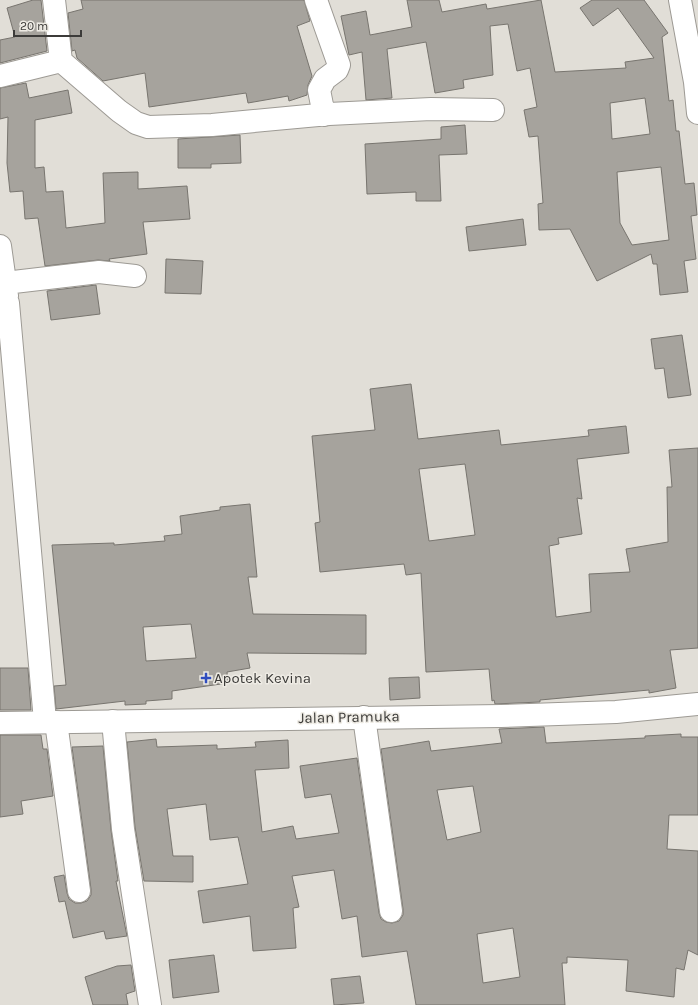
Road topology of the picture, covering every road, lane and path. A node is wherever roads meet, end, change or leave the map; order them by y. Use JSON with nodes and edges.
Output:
{"nodes":[{"id":1,"x":54,"y":0,"type":"edge"},
{"id":2,"x":316,"y":0,"type":"edge"},
{"id":3,"x":680,"y":0,"type":"edge"},
{"id":4,"x":61,"y":61,"type":"junction"},
{"id":5,"x":0,"y":76,"type":"edge"},
{"id":6,"x":493,"y":110,"type":"dead end"},
{"id":7,"x":698,"y":113,"type":"edge"},
{"id":8,"x":324,"y":115,"type":"junction"},
{"id":9,"x":0,"y":246,"type":"edge"},
{"id":10,"x":135,"y":276,"type":"dead end"},
{"id":11,"x":4,"y":296,"type":"edge"},
{"id":12,"x":698,"y":704,"type":"edge"},
{"id":13,"x":364,"y":717,"type":"junction"},
{"id":14,"x":51,"y":721,"type":"junction"},
{"id":15,"x":113,"y":721,"type":"junction"},
{"id":16,"x":0,"y":723,"type":"edge"},
{"id":17,"x":79,"y":891,"type":"dead end"},
{"id":18,"x":391,"y":911,"type":"dead end"},
{"id":19,"x":150,"y":1005,"type":"edge"}],
"edges":[{"from":1,"to":4,"type":"street"},
{"from":2,"to":8,"type":"street"},
{"from":3,"to":7,"type":"street"},
{"from":4,"to":5,"type":"street"},
{"from":4,"to":8,"type":"street"},
{"from":6,"to":8,"type":"street"},
{"from":9,"to":11,"type":"street"},
{"from":10,"to":11,"type":"street"},
{"from":11,"to":14,"type":"street"},
{"from":12,"to":13,"type":"street","name":"Jalan Pramuka"},
{"from":13,"to":15,"type":"street","name":"Jalan Pramuka"},
{"from":13,"to":18,"type":"street"},
{"from":14,"to":15,"type":"street","name":"Jalan Pramuka"},
{"from":14,"to":16,"type":"street","name":"Jalan Pramuka"},
{"from":14,"to":17,"type":"street"},
{"from":15,"to":19,"type":"street"}]}
